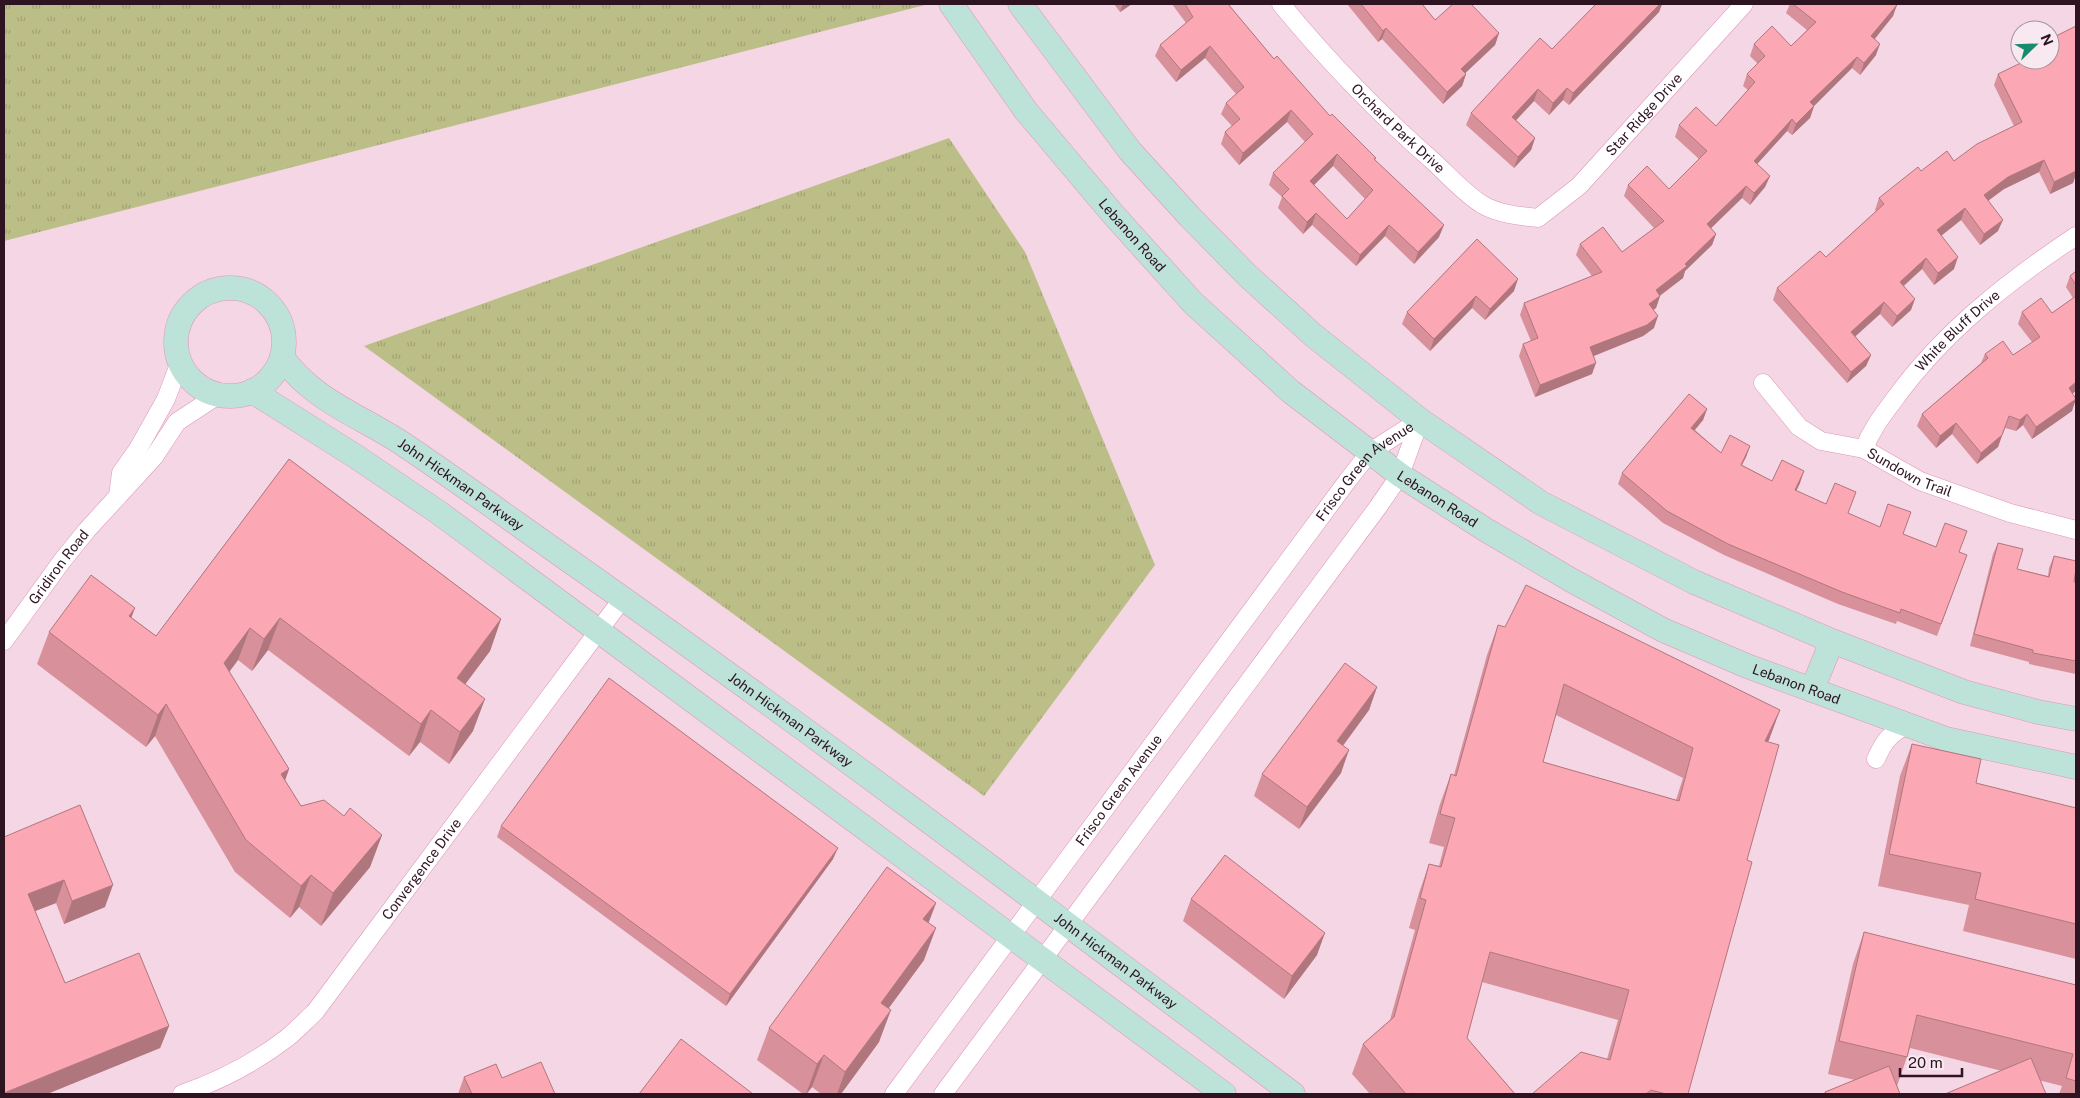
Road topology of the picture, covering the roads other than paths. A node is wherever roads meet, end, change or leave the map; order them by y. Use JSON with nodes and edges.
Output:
{"nodes":[{"id":1,"x":951,"y":4,"type":"edge"},
{"id":2,"x":1020,"y":4,"type":"edge"},
{"id":3,"x":1281,"y":4,"type":"edge"},
{"id":4,"x":1744,"y":4,"type":"edge"},
{"id":5,"x":1538,"y":218,"type":"joint"},
{"id":6,"x":2076,"y":236,"type":"edge"},
{"id":7,"x":282,"y":357,"type":"junction"},
{"id":8,"x":180,"y":362,"type":"junction"},
{"id":9,"x":1763,"y":383,"type":"dead end"},
{"id":10,"x":252,"y":392,"type":"junction"},
{"id":11,"x":218,"y":395,"type":"junction"},
{"id":12,"x":1420,"y":420,"type":"junction"},
{"id":13,"x":1864,"y":448,"type":"junction"},
{"id":14,"x":1370,"y":452,"type":"junction"},
{"id":15,"x":1400,"y":475,"type":"junction"},
{"id":16,"x":118,"y":496,"type":"junction"},
{"id":17,"x":2076,"y":530,"type":"edge"},
{"id":18,"x":622,"y":598,"type":"junction"},
{"id":19,"x":598,"y":631,"type":"junction"},
{"id":20,"x":4,"y":641,"type":"edge"},
{"id":21,"x":1832,"y":641,"type":"junction"},
{"id":22,"x":1812,"y":690,"type":"junction"},
{"id":23,"x":2076,"y":719,"type":"edge"},
{"id":24,"x":1906,"y":725,"type":"junction"},
{"id":25,"x":1876,"y":759,"type":"dead end"},
{"id":26,"x":2076,"y":767,"type":"edge"},
{"id":27,"x":1036,"y":901,"type":"junction"},
{"id":28,"x":1069,"y":925,"type":"junction"},
{"id":29,"x":1011,"y":936,"type":"junction"},
{"id":30,"x":1043,"y":960,"type":"junction"},
{"id":31,"x":182,"y":1094,"type":"edge"},
{"id":32,"x":894,"y":1094,"type":"edge"},
{"id":33,"x":944,"y":1094,"type":"edge"},
{"id":34,"x":1224,"y":1094,"type":"edge"},
{"id":35,"x":1293,"y":1094,"type":"edge"}],
"edges":[{"from":1,"to":14,"type":"street","name":"Lebanon Road"},
{"from":2,"to":12,"type":"street"},
{"from":3,"to":5,"type":"street","name":"Orchard Park Drive"},
{"from":4,"to":5,"type":"street","name":"Star Ridge Drive"},
{"from":6,"to":13,"type":"street","name":"White Bluff Drive"},
{"from":7,"to":8,"type":"street"},
{"from":7,"to":10,"type":"street"},
{"from":7,"to":18,"type":"street","name":"John Hickman Parkway"},
{"from":8,"to":11,"type":"street"},
{"from":8,"to":16,"type":"street"},
{"from":9,"to":13,"type":"street","name":"Sundown Trail"},
{"from":10,"to":11,"type":"street"},
{"from":10,"to":19,"type":"street"},
{"from":11,"to":16,"type":"street","name":"Gridiron Road"},
{"from":12,"to":14,"type":"street","name":"Frisco Green Avenue"},
{"from":12,"to":15,"type":"street","name":"Frisco Green Avenue"},
{"from":12,"to":21,"type":"street"},
{"from":13,"to":17,"type":"street","name":"Sundown Trail"},
{"from":14,"to":15,"type":"street","name":"Lebanon Road"},
{"from":14,"to":27,"type":"street","name":"Frisco Green Avenue"},
{"from":15,"to":22,"type":"street","name":"Lebanon Road"},
{"from":15,"to":28,"type":"street","name":"Frisco Green Avenue"},
{"from":16,"to":20,"type":"street","name":"Gridiron Road"},
{"from":18,"to":19,"type":"street","name":"Convergence Drive"},
{"from":18,"to":27,"type":"street","name":"John Hickman Parkway"},
{"from":19,"to":29,"type":"street"},
{"from":19,"to":31,"type":"street","name":"Convergence Drive"},
{"from":21,"to":22,"type":"street"},
{"from":21,"to":23,"type":"street"},
{"from":22,"to":24,"type":"street","name":"Lebanon Road"},
{"from":24,"to":25,"type":"street"},
{"from":24,"to":26,"type":"street","name":"Lebanon Road"},
{"from":27,"to":28,"type":"street","name":"John Hickman Parkway"},
{"from":27,"to":29,"type":"street","name":"Frisco Green Avenue"},
{"from":28,"to":30,"type":"street","name":"Frisco Green Avenue"},
{"from":28,"to":35,"type":"street","name":"John Hickman Parkway"},
{"from":29,"to":30,"type":"street"},
{"from":29,"to":32,"type":"street","name":"Frisco Green Avenue"},
{"from":30,"to":33,"type":"street","name":"Frisco Green Avenue"},
{"from":30,"to":34,"type":"street"}]}
